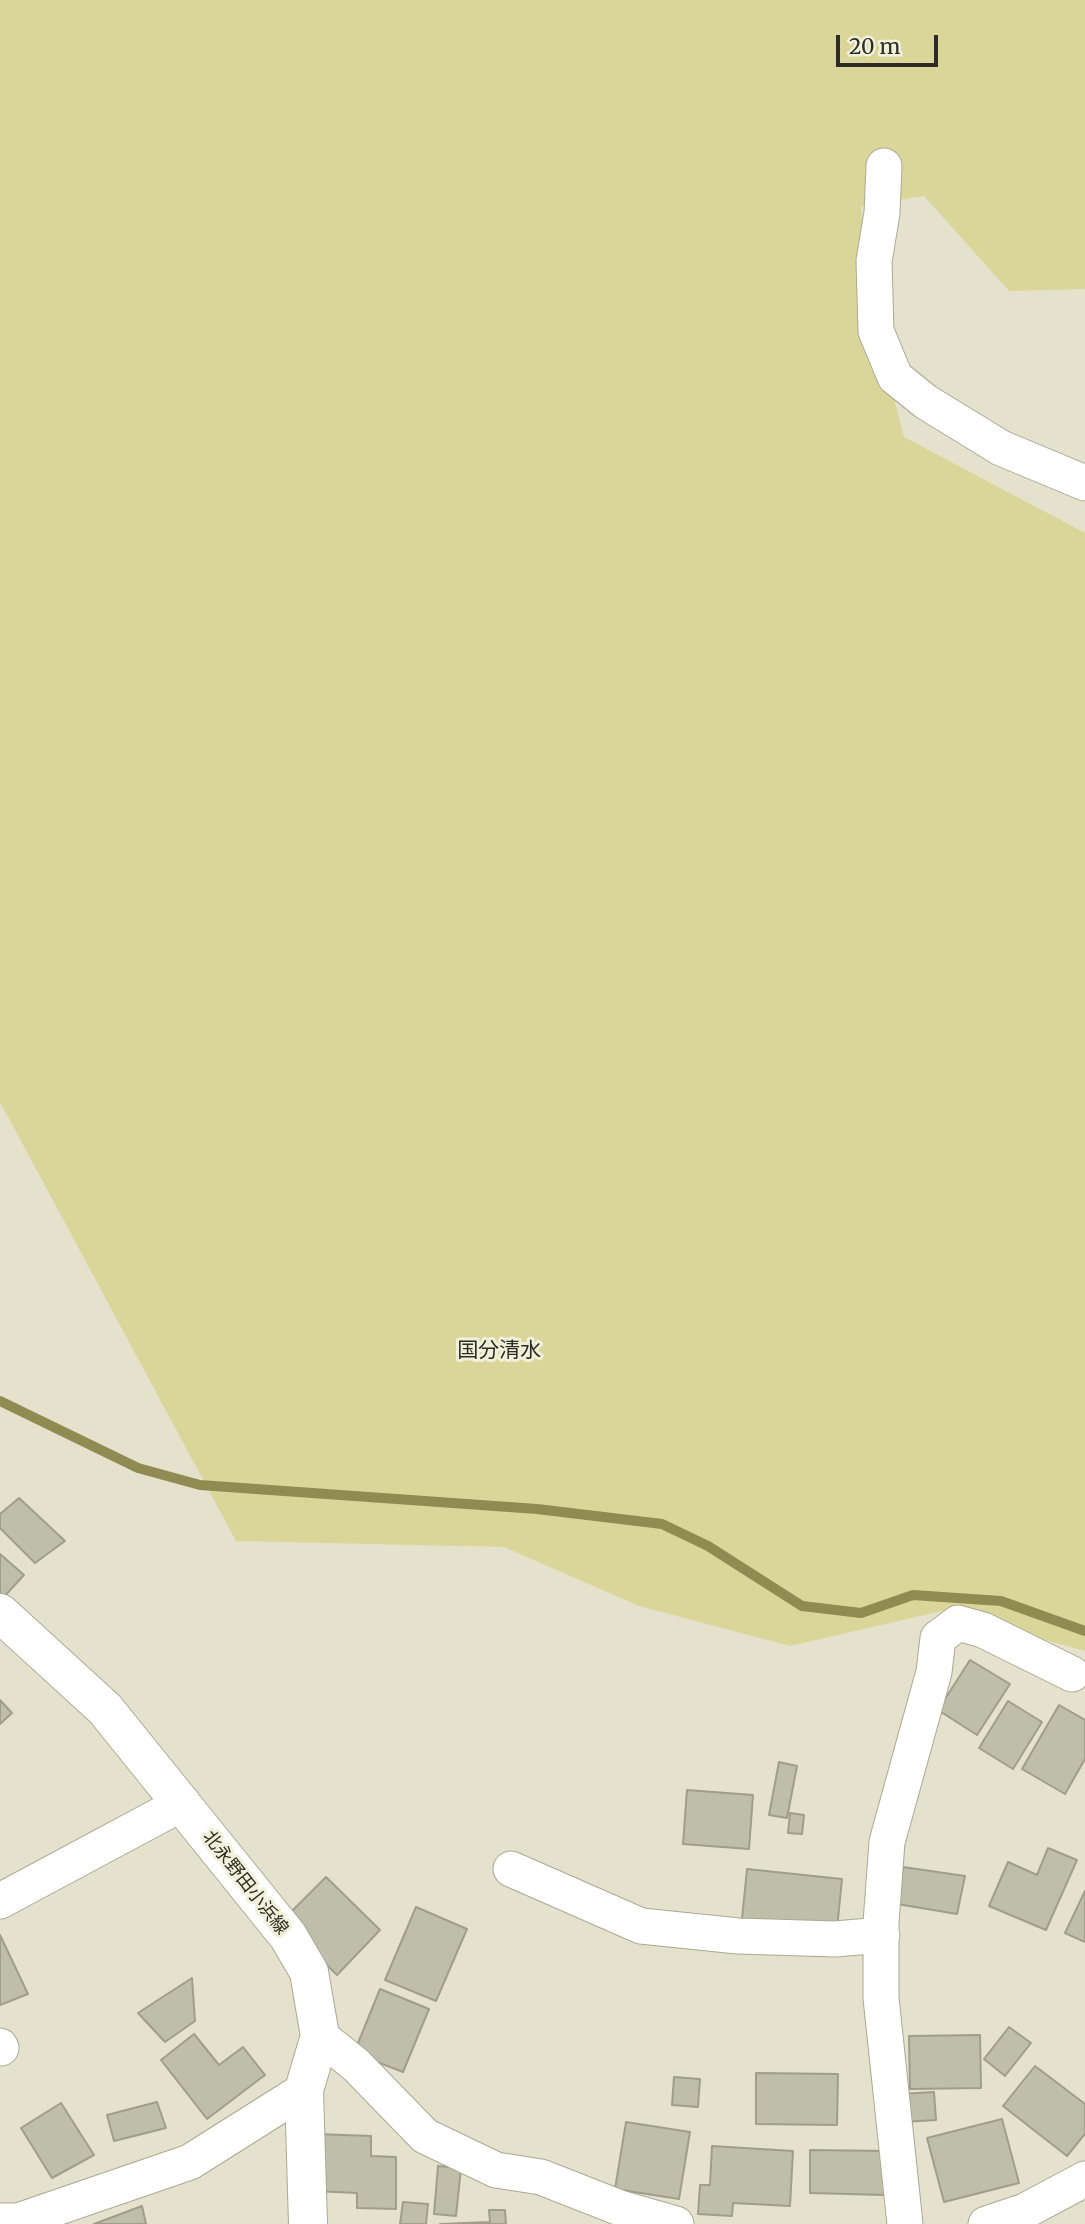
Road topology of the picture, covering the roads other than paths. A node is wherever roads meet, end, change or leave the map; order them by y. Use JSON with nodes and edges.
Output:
{"nodes":[{"id":1,"x":884,"y":166,"type":"dead end"},
{"id":2,"x":1085,"y":483,"type":"edge"},
{"id":3,"x":3,"y":1621,"type":"edge"},
{"id":4,"x":1072,"y":1674,"type":"dead end"},
{"id":5,"x":183,"y":1803,"type":"junction"},
{"id":6,"x":512,"y":1870,"type":"dead end"},
{"id":7,"x":0,"y":1901,"type":"edge"},
{"id":8,"x":881,"y":1935,"type":"junction"},
{"id":9,"x":320,"y":2036,"type":"junction"},
{"id":10,"x":304,"y":2090,"type":"junction"},
{"id":11,"x":1085,"y":2179,"type":"edge"},
{"id":12,"x":0,"y":2221,"type":"edge"},
{"id":13,"x":308,"y":2224,"type":"edge"},
{"id":14,"x":676,"y":2224,"type":"edge"},
{"id":15,"x":905,"y":2224,"type":"edge"},
{"id":16,"x":986,"y":2224,"type":"edge"}],
"edges":[{"from":1,"to":2,"type":"street"},
{"from":3,"to":5,"type":"main road","name":"北永野田小浜線"},
{"from":4,"to":8,"type":"street"},
{"from":5,"to":7,"type":"street"},
{"from":5,"to":9,"type":"main road","name":"北永野田小浜線"},
{"from":6,"to":8,"type":"street"},
{"from":8,"to":15,"type":"street"},
{"from":9,"to":10,"type":"main road","name":"北永野田小浜線"},
{"from":9,"to":14,"type":"street"},
{"from":10,"to":12,"type":"street"},
{"from":10,"to":13,"type":"main road","name":"北永野田小浜線"},
{"from":11,"to":16,"type":"street"}]}
